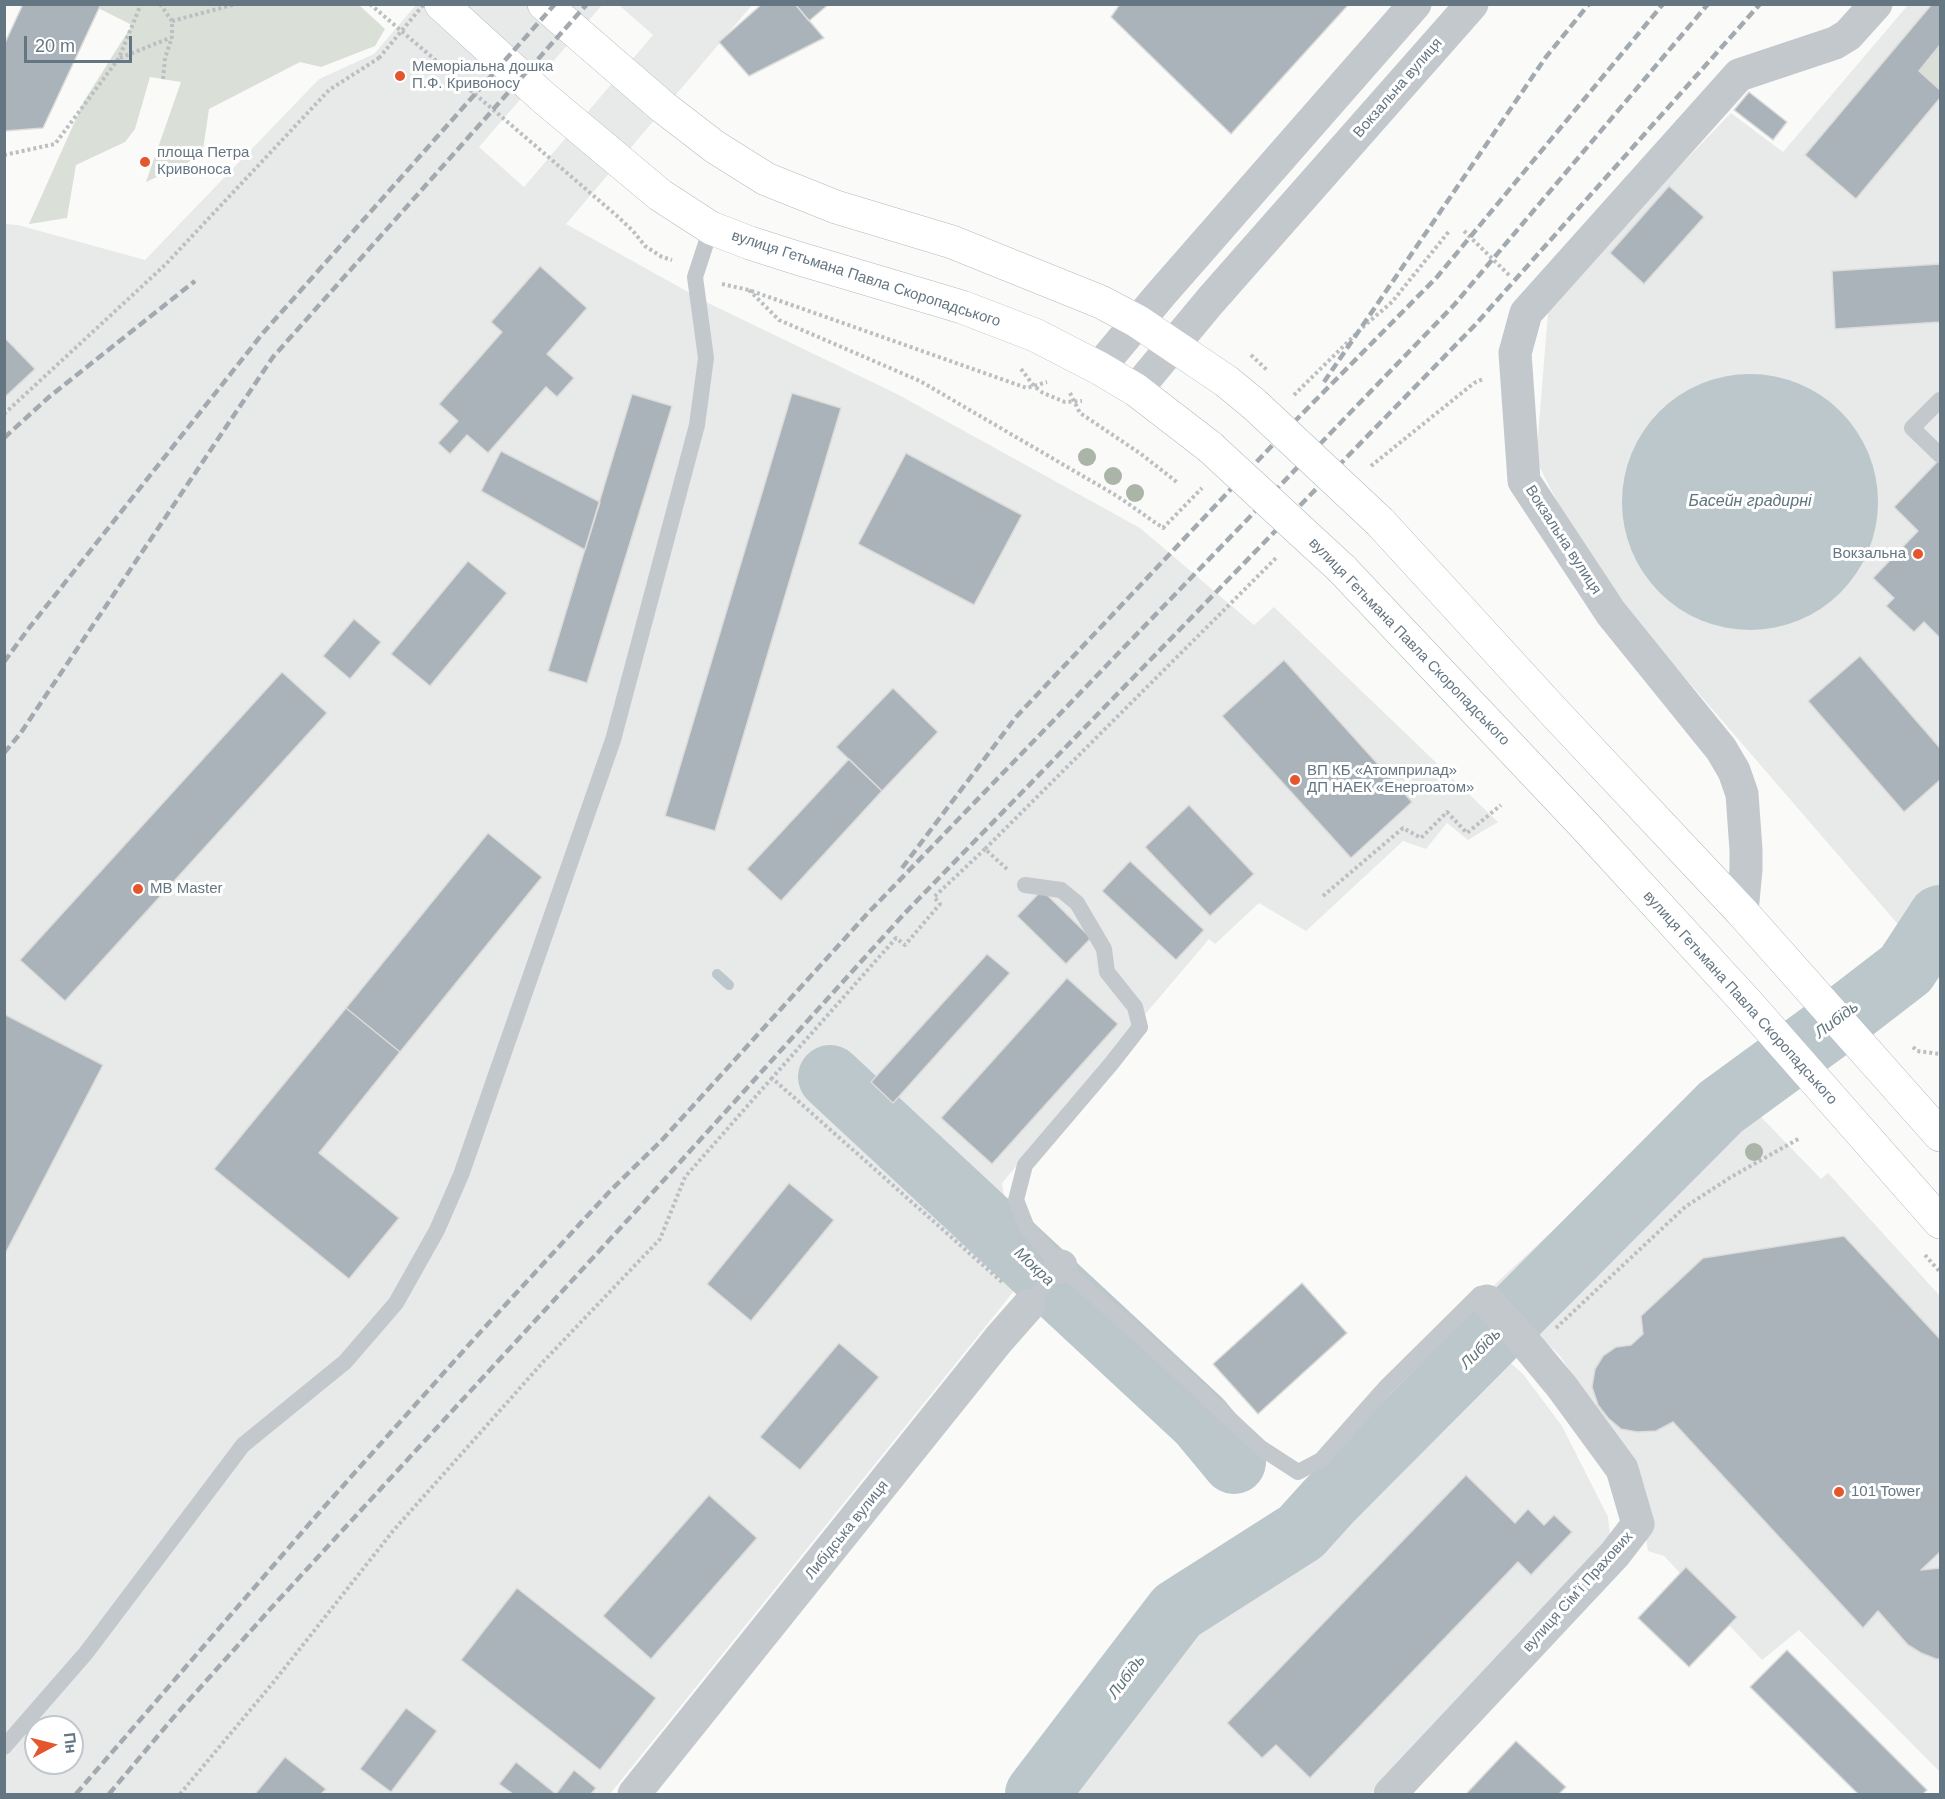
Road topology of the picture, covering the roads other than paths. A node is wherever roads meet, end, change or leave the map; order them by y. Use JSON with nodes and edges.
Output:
{"nodes":[{"id":1,"x":441,"y":4,"type":"edge"},
{"id":2,"x":544,"y":4,"type":"edge"},
{"id":3,"x":1415,"y":4,"type":"edge"},
{"id":4,"x":1472,"y":4,"type":"edge"},
{"id":5,"x":1876,"y":4,"type":"edge"},
{"id":6,"x":711,"y":228,"type":"junction"},
{"id":7,"x":1137,"y":321,"type":"junction"},
{"id":8,"x":1174,"y":346,"type":"junction"},
{"id":9,"x":1099,"y":368,"type":"junction"},
{"id":10,"x":1136,"y":390,"type":"junction"},
{"id":11,"x":1941,"y":400,"type":"edge"},
{"id":12,"x":1941,"y":455,"type":"edge"},
{"id":13,"x":1026,"y":885,"type":"road end"},
{"id":14,"x":1742,"y":912,"type":"junction"},
{"id":15,"x":1941,"y":1135,"type":"edge"},
{"id":16,"x":1941,"y":1222,"type":"edge"},
{"id":17,"x":1060,"y":1267,"type":"junction"},
{"id":18,"x":1481,"y":1294,"type":"joint"},
{"id":19,"x":1029,"y":1305,"type":"joint"},
{"id":20,"x":4,"y":1747,"type":"edge"},
{"id":21,"x":634,"y":1794,"type":"edge"},
{"id":22,"x":1390,"y":1794,"type":"edge"}],
"edges":[{"from":1,"to":6,"type":"main road","name":"вулиця Гетьмана Павла Скоропадського"},
{"from":2,"to":7,"type":"main road"},
{"from":3,"to":7,"type":"street"},
{"from":4,"to":8,"type":"street","name":"Вокзальна вулиця"},
{"from":5,"to":14,"type":"street","name":"Вокзальна вулиця"},
{"from":6,"to":9,"type":"main road","name":"вулиця Гетьмана Павла Скоропадського"},
{"from":6,"to":20,"type":"lane"},
{"from":7,"to":8,"type":"main road"},
{"from":7,"to":9,"type":"street"},
{"from":8,"to":10,"type":"street","name":"Вокзальна вулиця"},
{"from":8,"to":14,"type":"main road","bridge":true},
{"from":9,"to":10,"type":"main road","name":"вулиця Гетьмана Павла Скоропадського"},
{"from":10,"to":16,"type":"main road","name":"вулиця Гетьмана Павла Скоропадського","bridge":true},
{"from":11,"to":12,"type":"lane"},
{"from":13,"to":17,"type":"lane"},
{"from":14,"to":15,"type":"main road"},
{"from":17,"to":18,"type":"lane"},
{"from":17,"to":19,"type":"lane","name":"Либідська вулиця"},
{"from":18,"to":22,"type":"street","name":"вулиця Сімʼї Прахових"},
{"from":19,"to":21,"type":"street","name":"Либідська вулиця"}]}
